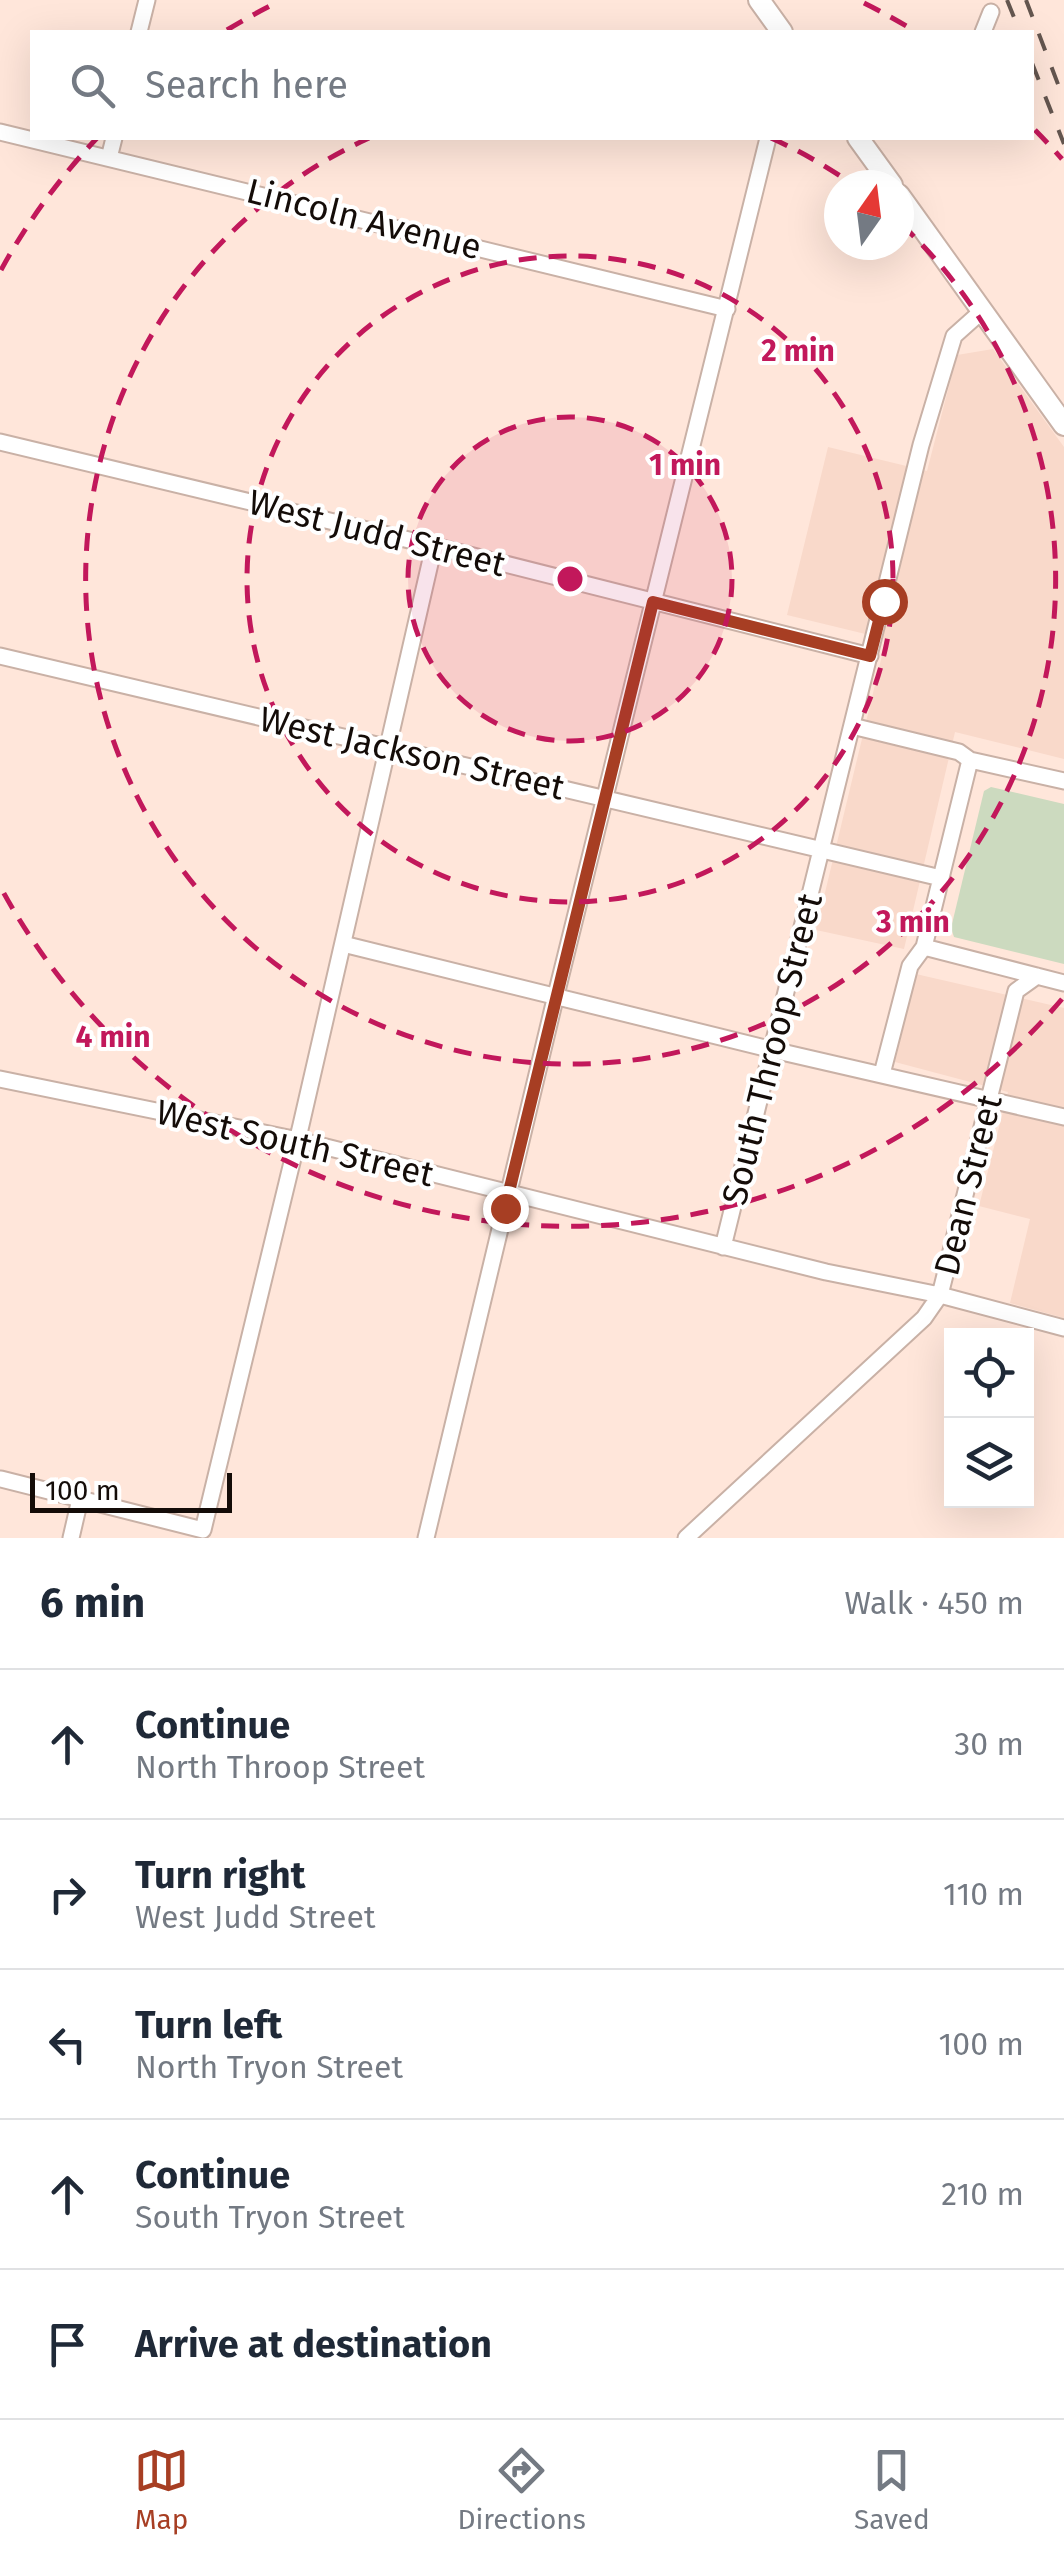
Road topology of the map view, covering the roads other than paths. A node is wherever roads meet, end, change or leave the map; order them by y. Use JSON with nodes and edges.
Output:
{"nodes":[{"id":1,"x":146,"y":0,"type":"edge"},
{"id":2,"x":758,"y":0,"type":"edge"},
{"id":3,"x":991,"y":12,"type":"dead end"},
{"id":4,"x":139,"y":30,"type":"edge"},
{"id":5,"x":780,"y":30,"type":"edge"},
{"id":6,"x":984,"y":30,"type":"edge"},
{"id":7,"x":0,"y":132,"type":"edge"},
{"id":8,"x":30,"y":139,"type":"edge"},
{"id":9,"x":34,"y":140,"type":"edge"},
{"id":10,"x":114,"y":140,"type":"edge"},
{"id":11,"x":768,"y":140,"type":"edge"},
{"id":12,"x":859,"y":140,"type":"edge"},
{"id":13,"x":109,"y":158,"type":"junction"},
{"id":14,"x":881,"y":170,"type":"edge"},
{"id":15,"x":914,"y":216,"type":"edge"},
{"id":16,"x":727,"y":308,"type":"junction"},
{"id":17,"x":982,"y":311,"type":"junction"},
{"id":18,"x":1064,"y":426,"type":"edge"},
{"id":19,"x":0,"y":442,"type":"edge"},
{"id":20,"x":434,"y":546,"type":"junction"},
{"id":21,"x":653,"y":602,"type":"junction"},
{"id":22,"x":0,"y":656,"type":"edge"},
{"id":23,"x":870,"y":656,"type":"junction"},
{"id":24,"x":852,"y":726,"type":"junction"},
{"id":25,"x":386,"y":747,"type":"junction"},
{"id":26,"x":970,"y":760,"type":"junction"},
{"id":27,"x":1064,"y":780,"type":"edge"},
{"id":28,"x":606,"y":799,"type":"junction"},
{"id":29,"x":821,"y":851,"type":"junction"},
{"id":30,"x":941,"y":878,"type":"junction"},
{"id":31,"x":343,"y":944,"type":"junction"},
{"id":32,"x":924,"y":947,"type":"junction"},
{"id":33,"x":1000,"y":967,"type":"junction"},
{"id":34,"x":1037,"y":976,"type":"junction"},
{"id":35,"x":1064,"y":983,"type":"edge"},
{"id":36,"x":1016,"y":991,"type":"junction"},
{"id":37,"x":556,"y":996,"type":"junction"},
{"id":38,"x":772,"y":1050,"type":"junction"},
{"id":39,"x":882,"y":1074,"type":"junction"},
{"id":40,"x":0,"y":1079,"type":"edge"},
{"id":41,"x":990,"y":1098,"type":"junction"},
{"id":42,"x":1064,"y":1117,"type":"edge"},
{"id":43,"x":298,"y":1140,"type":"junction"},
{"id":44,"x":509,"y":1194,"type":"junction"},
{"id":45,"x":724,"y":1247,"type":"junction"},
{"id":46,"x":940,"y":1295,"type":"junction"},
{"id":47,"x":1064,"y":1328,"type":"edge"},
{"id":48,"x":0,"y":1478,"type":"edge"},
{"id":49,"x":80,"y":1498,"type":"junction"},
{"id":50,"x":70,"y":1538,"type":"edge"},
{"id":51,"x":426,"y":1538,"type":"edge"},
{"id":52,"x":686,"y":1538,"type":"edge"}],
"edges":[{"from":1,"to":4,"type":"street"},
{"from":2,"to":5,"type":"main road"},
{"from":3,"to":6,"type":"street"},
{"from":7,"to":8,"type":"street","name":"Lincoln Avenue"},
{"from":9,"to":13,"type":"street","name":"Lincoln Avenue"},
{"from":10,"to":13,"type":"street"},
{"from":11,"to":16,"type":"street"},
{"from":12,"to":14,"type":"main road"},
{"from":13,"to":16,"type":"street","name":"Lincoln Avenue"},
{"from":15,"to":17,"type":"main road"},
{"from":16,"to":21,"type":"street"},
{"from":17,"to":18,"type":"main road"},
{"from":17,"to":23,"type":"street","name":"South Throop Street"},
{"from":19,"to":20,"type":"street","name":"West Judd Street"},
{"from":20,"to":21,"type":"street","name":"West Judd Street"},
{"from":20,"to":25,"type":"street"},
{"from":21,"to":23,"type":"street","name":"West Judd Street"},
{"from":21,"to":28,"type":"street"},
{"from":22,"to":25,"type":"street","name":"West Jackson Street"},
{"from":23,"to":24,"type":"street","name":"South Throop Street"},
{"from":24,"to":26,"type":"street"},
{"from":24,"to":29,"type":"street","name":"South Throop Street"},
{"from":25,"to":28,"type":"street","name":"West Jackson Street"},
{"from":25,"to":31,"type":"street"},
{"from":26,"to":27,"type":"street"},
{"from":26,"to":30,"type":"street"},
{"from":28,"to":29,"type":"street","name":"West Jackson Street"},
{"from":28,"to":37,"type":"street"},
{"from":29,"to":30,"type":"street","name":"West Jackson Street"},
{"from":29,"to":38,"type":"street","name":"South Throop Street"},
{"from":30,"to":32,"type":"street"},
{"from":31,"to":37,"type":"street"},
{"from":31,"to":43,"type":"street"},
{"from":32,"to":33,"type":"street"},
{"from":32,"to":39,"type":"street"},
{"from":33,"to":34,"type":"street"},
{"from":33,"to":36,"type":"street"},
{"from":34,"to":35,"type":"street"},
{"from":34,"to":36,"type":"street"},
{"from":36,"to":41,"type":"street","name":"Dean Street"},
{"from":37,"to":38,"type":"street"},
{"from":37,"to":44,"type":"street"},
{"from":38,"to":39,"type":"street"},
{"from":38,"to":45,"type":"street","name":"South Throop Street"},
{"from":39,"to":41,"type":"street"},
{"from":40,"to":43,"type":"street","name":"West South Street"},
{"from":41,"to":42,"type":"street"},
{"from":41,"to":46,"type":"street","name":"Dean Street"},
{"from":43,"to":44,"type":"street","name":"West South Street"},
{"from":43,"to":49,"type":"street"},
{"from":44,"to":45,"type":"street","name":"West South Street"},
{"from":44,"to":51,"type":"street"},
{"from":45,"to":46,"type":"street","name":"West South Street"},
{"from":46,"to":47,"type":"street","name":"West South Street"},
{"from":46,"to":52,"type":"street","name":"Dean Street"},
{"from":48,"to":49,"type":"street"},
{"from":49,"to":50,"type":"street"}]}
